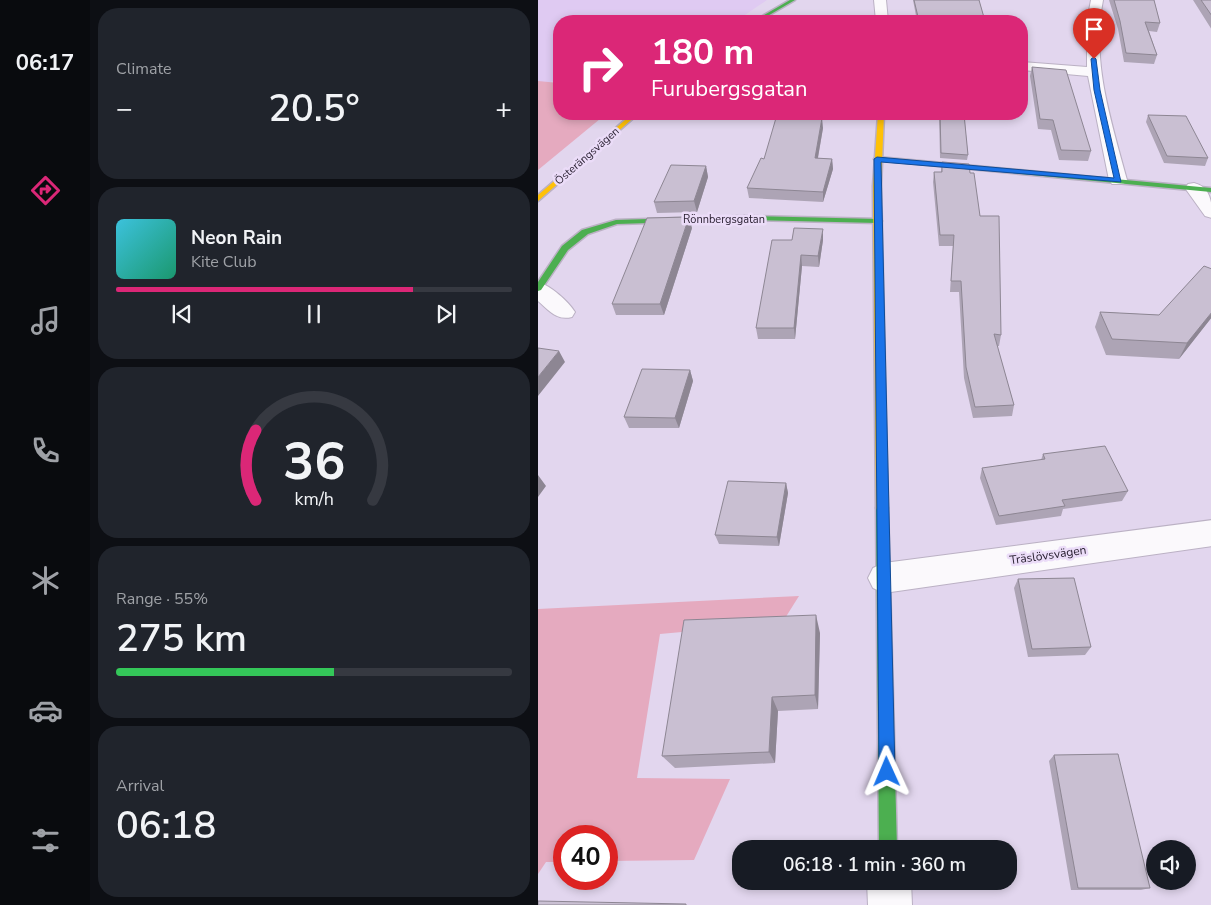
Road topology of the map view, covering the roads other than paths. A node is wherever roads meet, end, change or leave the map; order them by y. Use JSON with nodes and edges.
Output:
{"nodes":[{"id":1,"x":778,"y":0,"type":"edge"},
{"id":2,"x":793,"y":0,"type":"edge"},
{"id":3,"x":880,"y":0,"type":"edge"},
{"id":4,"x":1097,"y":0,"type":"edge"},
{"id":5,"x":755,"y":15,"type":"edge"},
{"id":6,"x":767,"y":15,"type":"edge"},
{"id":7,"x":881,"y":15,"type":"edge"},
{"id":8,"x":1028,"y":66,"type":"edge"},
{"id":9,"x":1095,"y":72,"type":"junction"},
{"id":10,"x":615,"y":120,"type":"edge"},
{"id":11,"x":628,"y":120,"type":"edge"},
{"id":12,"x":880,"y":120,"type":"edge"},
{"id":13,"x":877,"y":159,"type":"junction"},
{"id":14,"x":1118,"y":180,"type":"junction"},
{"id":15,"x":538,"y":186,"type":"edge"},
{"id":16,"x":1203,"y":189,"type":"edge"},
{"id":17,"x":538,"y":199,"type":"edge"},
{"id":18,"x":1212,"y":212,"type":"edge"},
{"id":19,"x":878,"y":221,"type":"junction"},
{"id":20,"x":538,"y":288,"type":"edge"},
{"id":21,"x":564,"y":312,"type":"dead end"},
{"id":22,"x":1212,"y":533,"type":"edge"},
{"id":23,"x":884,"y":578,"type":"junction"},
{"id":24,"x":888,"y":840,"type":"edge"},
{"id":25,"x":889,"y":890,"type":"edge"},
{"id":26,"x":890,"y":905,"type":"edge"}],
"edges":[{"from":1,"to":5,"type":"street"},
{"from":2,"to":6,"type":"street"},
{"from":3,"to":7,"type":"street"},
{"from":4,"to":9,"type":"street"},
{"from":8,"to":9,"type":"street"},
{"from":9,"to":14,"type":"street"},
{"from":10,"to":15,"type":"street","name":"Österängsvägen"},
{"from":11,"to":17,"type":"street","name":"Österängsvägen"},
{"from":12,"to":13,"type":"street"},
{"from":13,"to":14,"type":"street"},
{"from":13,"to":19,"type":"street"},
{"from":14,"to":16,"type":"street"},
{"from":16,"to":18,"type":"street"},
{"from":19,"to":20,"type":"street","name":"Rönnbergsgatan"},
{"from":19,"to":23,"type":"street"},
{"from":20,"to":21,"type":"street","name":"Rönnbergsgatan"},
{"from":22,"to":23,"type":"street","name":"Träslövsvägen"},
{"from":23,"to":24,"type":"street"},
{"from":25,"to":26,"type":"street"}]}
